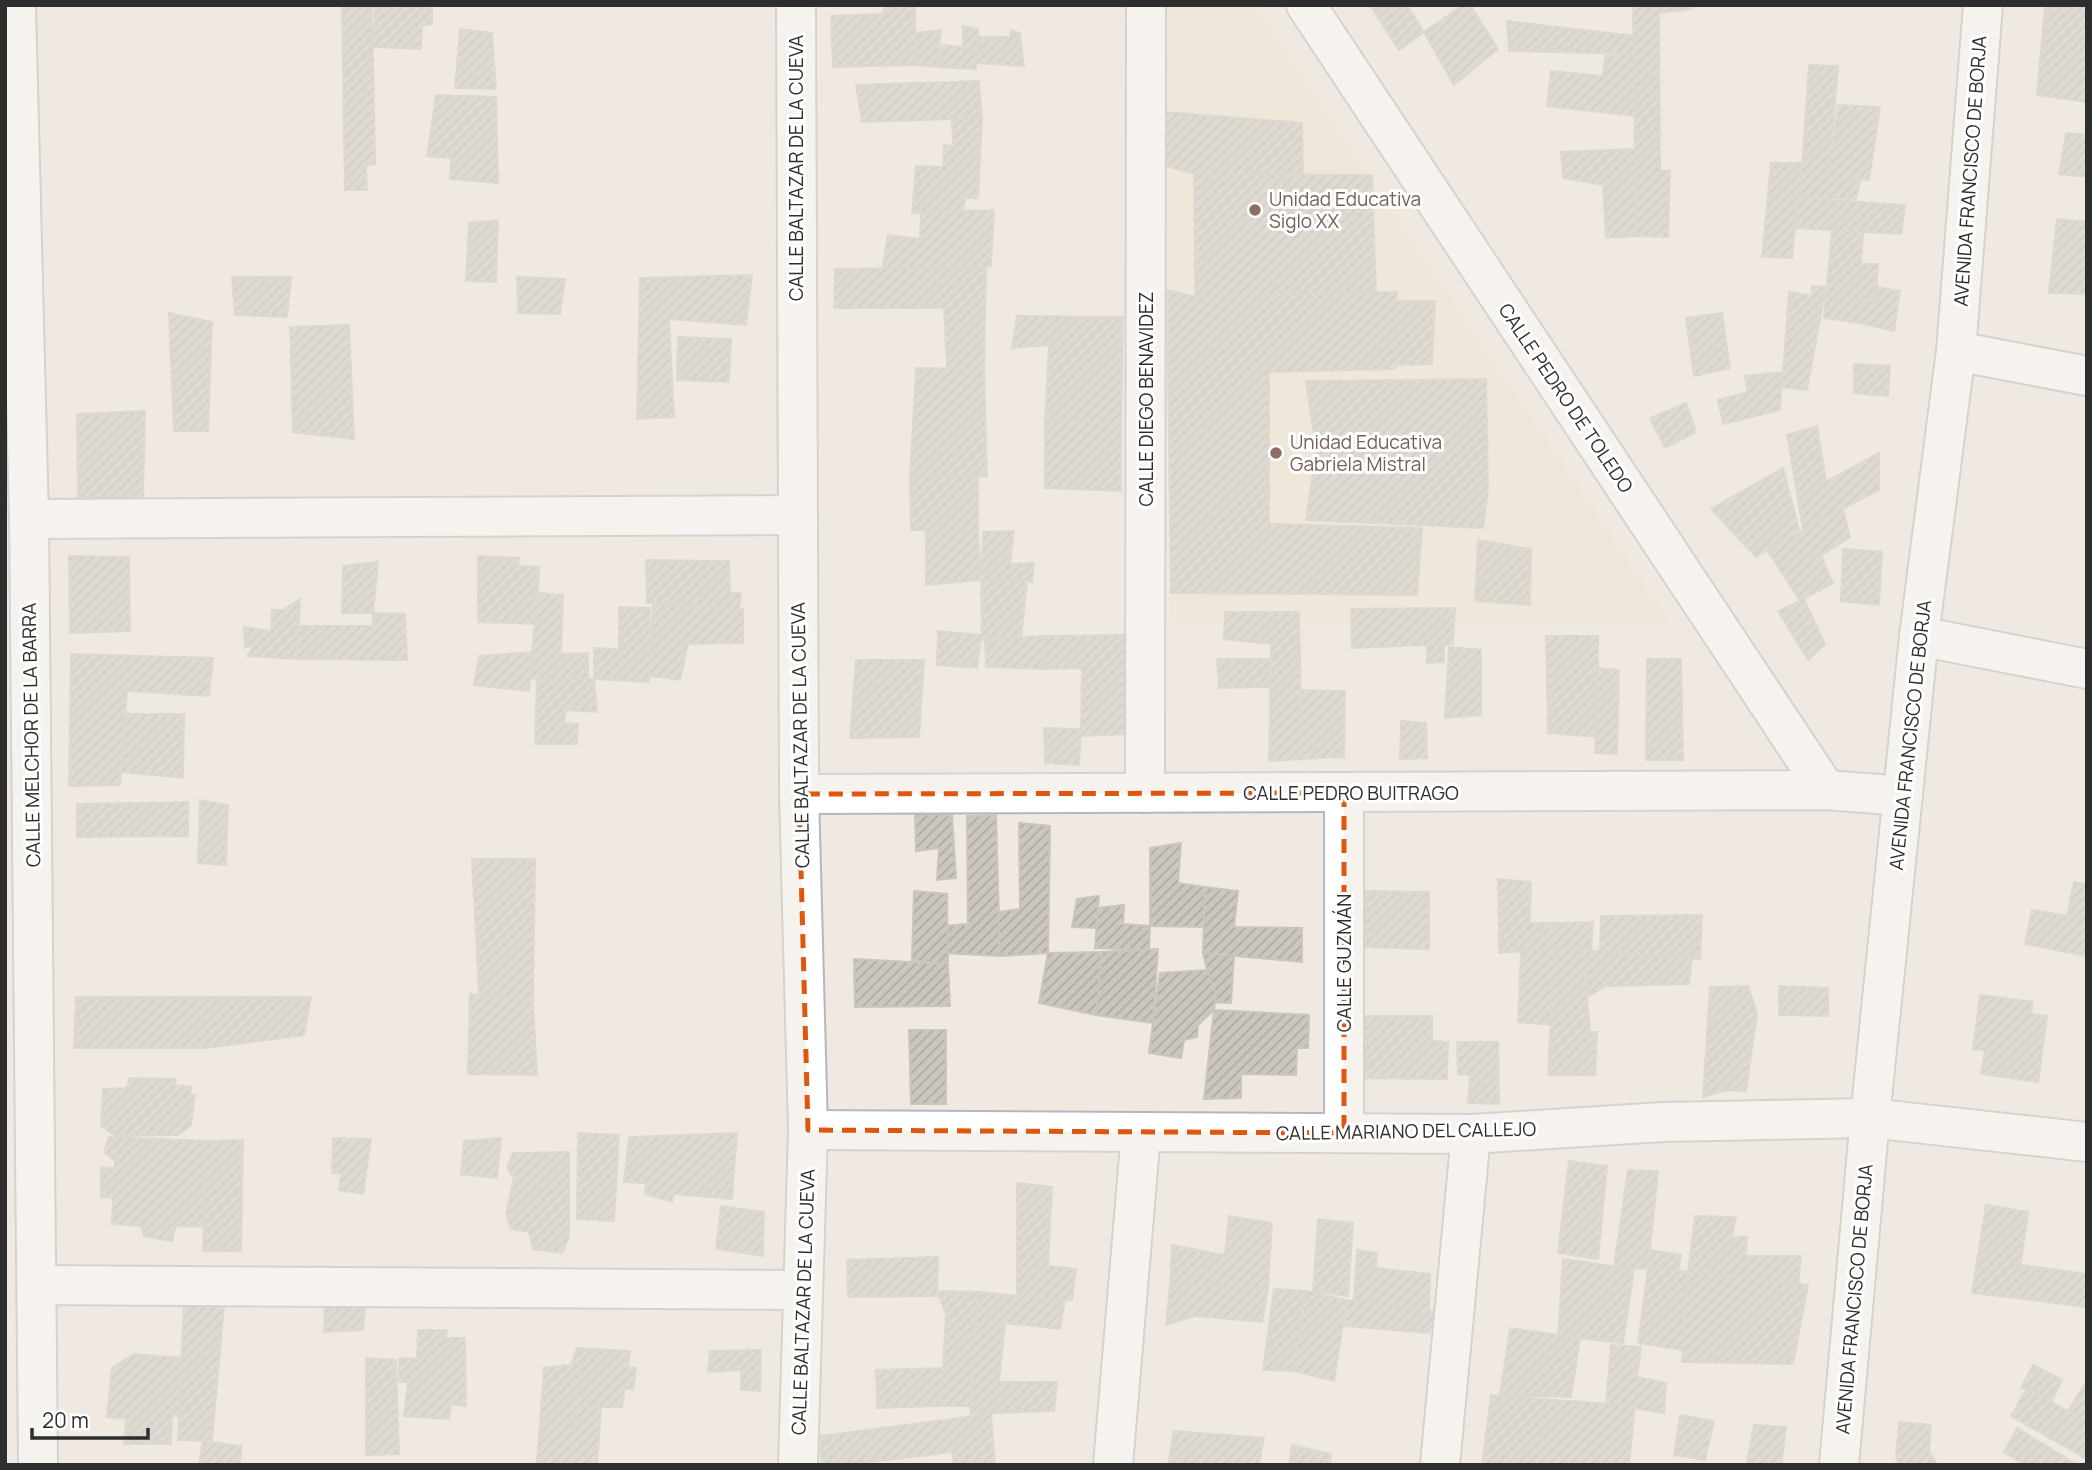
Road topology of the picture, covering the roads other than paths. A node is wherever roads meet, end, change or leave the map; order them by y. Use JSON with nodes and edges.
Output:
{"nodes":[{"id":1,"x":16,"y":5,"type":"edge"},
{"id":2,"x":796,"y":5,"type":"edge"},
{"id":3,"x":1146,"y":5,"type":"edge"},
{"id":4,"x":1306,"y":5,"type":"edge"},
{"id":5,"x":1983,"y":5,"type":"edge"},
{"id":6,"x":1956,"y":351,"type":"junction"},
{"id":7,"x":2087,"y":376,"type":"edge"},
{"id":8,"x":797,"y":515,"type":"junction"},
{"id":9,"x":29,"y":519,"type":"junction"},
{"id":10,"x":1919,"y":636,"type":"junction"},
{"id":11,"x":2087,"y":669,"type":"edge"},
{"id":12,"x":1826,"y":790,"type":"junction"},
{"id":13,"x":1145,"y":793,"type":"junction"},
{"id":14,"x":1344,"y":793,"type":"junction"},
{"id":15,"x":800,"y":794,"type":"junction"},
{"id":16,"x":1903,"y":796,"type":"junction"},
{"id":17,"x":1870,"y":1118,"type":"junction"},
{"id":18,"x":808,"y":1130,"type":"junction"},
{"id":19,"x":1141,"y":1133,"type":"junction"},
{"id":20,"x":1344,"y":1133,"type":"junction"},
{"id":21,"x":1471,"y":1134,"type":"junction"},
{"id":22,"x":2087,"y":1142,"type":"edge"},
{"id":23,"x":38,"y":1285,"type":"junction"},
{"id":24,"x":803,"y":1290,"type":"junction"},
{"id":25,"x":38,"y":1465,"type":"edge"},
{"id":26,"x":799,"y":1465,"type":"edge"},
{"id":27,"x":1113,"y":1465,"type":"edge"},
{"id":28,"x":1440,"y":1465,"type":"edge"},
{"id":29,"x":1839,"y":1465,"type":"edge"}],
"edges":[{"from":1,"to":9,"type":"street","name":"CALLE MELCHOR DE LA BARRA"},
{"from":2,"to":8,"type":"street","name":"CALLE BALTAZAR DE LA CUEVA"},
{"from":3,"to":13,"type":"street","name":"CALLE DIEGO BENAVIDEZ"},
{"from":4,"to":12,"type":"street","name":"CALLE PEDRO DE TOLEDO"},
{"from":5,"to":6,"type":"street","name":"AVENIDA FRANCISCO DE BORJA"},
{"from":6,"to":7,"type":"street"},
{"from":6,"to":10,"type":"street","name":"AVENIDA FRANCISCO DE BORJA"},
{"from":8,"to":9,"type":"street"},
{"from":8,"to":15,"type":"street","name":"CALLE BALTAZAR DE LA CUEVA"},
{"from":9,"to":23,"type":"street","name":"CALLE MELCHOR DE LA BARRA"},
{"from":10,"to":11,"type":"street"},
{"from":10,"to":16,"type":"street","name":"AVENIDA FRANCISCO DE BORJA"},
{"from":12,"to":14,"type":"street","name":"CALLE PEDRO BUITRAGO"},
{"from":12,"to":16,"type":"street","name":"CALLE PEDRO BUITRAGO"},
{"from":13,"to":14,"type":"street","name":"CALLE PEDRO BUITRAGO"},
{"from":13,"to":15,"type":"street","name":"CALLE PEDRO BUITRAGO"},
{"from":14,"to":20,"type":"street","name":"CALLE GUZMÁN"},
{"from":15,"to":18,"type":"street","name":"CALLE BALTAZAR DE LA CUEVA"},
{"from":16,"to":17,"type":"street","name":"AVENIDA FRANCISCO DE BORJA"},
{"from":17,"to":21,"type":"street","name":"CALLE MARIANO DEL CALLEJO"},
{"from":17,"to":22,"type":"street","name":"CALLE MARIANO DEL CALLEJO"},
{"from":17,"to":29,"type":"street","name":"AVENIDA FRANCISCO DE BORJA"},
{"from":18,"to":19,"type":"street","name":"CALLE MARIANO DEL CALLEJO"},
{"from":18,"to":24,"type":"street","name":"CALLE BALTAZAR DE LA CUEVA"},
{"from":19,"to":20,"type":"street","name":"CALLE MARIANO DEL CALLEJO"},
{"from":19,"to":27,"type":"street"},
{"from":20,"to":21,"type":"street","name":"CALLE MARIANO DEL CALLEJO"},
{"from":21,"to":28,"type":"street"},
{"from":23,"to":24,"type":"street"},
{"from":23,"to":25,"type":"street","name":"CALLE MELCHOR DE LA BARRA"},
{"from":24,"to":26,"type":"street","name":"CALLE BALTAZAR DE LA CUEVA"}]}
